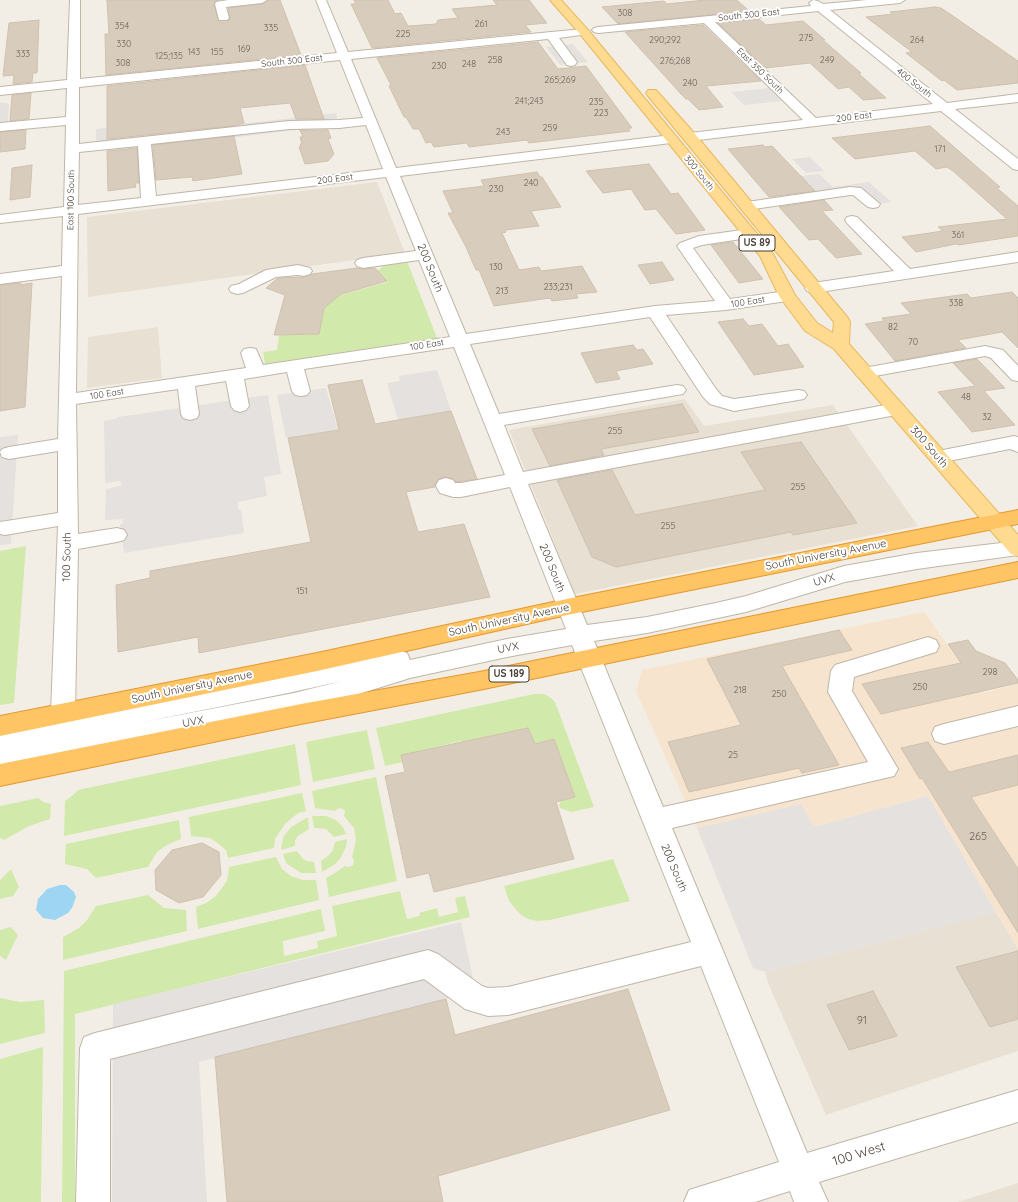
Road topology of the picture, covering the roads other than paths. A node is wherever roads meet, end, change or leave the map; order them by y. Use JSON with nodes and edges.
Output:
{"nodes":[{"id":1,"x":75,"y":0,"type":"edge"},
{"id":2,"x":262,"y":0,"type":"edge"},
{"id":3,"x":321,"y":0,"type":"edge"},
{"id":4,"x":555,"y":0,"type":"edge"},
{"id":5,"x":810,"y":0,"type":"edge"},
{"id":6,"x":900,"y":0,"type":"edge"},
{"id":7,"x":820,"y":8,"type":"junction"},
{"id":8,"x":582,"y":12,"type":"dead end"},
{"id":9,"x":223,"y":18,"type":"dead end"},
{"id":10,"x":706,"y":19,"type":"junction"},
{"id":11,"x":598,"y":30,"type":"junction"},
{"id":12,"x":584,"y":32,"type":"junction"},
{"id":13,"x":551,"y":35,"type":"junction"},
{"id":14,"x":608,"y":42,"type":"dead end"},
{"id":15,"x":343,"y":56,"type":"junction"},
{"id":16,"x":571,"y":62,"type":"dead end"},
{"id":17,"x":642,"y":82,"type":"dead end"},
{"id":18,"x":74,"y":83,"type":"junction"},
{"id":19,"x":0,"y":90,"type":"edge"},
{"id":20,"x":1018,"y":98,"type":"edge"},
{"id":21,"x":944,"y":107,"type":"junction"},
{"id":22,"x":73,"y":120,"type":"junction"},
{"id":23,"x":370,"y":121,"type":"junction"},
{"id":24,"x":814,"y":122,"type":"junction"},
{"id":25,"x":0,"y":127,"type":"edge"},
{"id":26,"x":690,"y":137,"type":"junction"},
{"id":27,"x":671,"y":139,"type":"junction"},
{"id":28,"x":144,"y":140,"type":"junction"},
{"id":29,"x":72,"y":149,"type":"junction"},
{"id":30,"x":1018,"y":166,"type":"edge"},
{"id":31,"x":391,"y":172,"type":"junction"},
{"id":32,"x":149,"y":202,"type":"junction"},
{"id":33,"x":873,"y":204,"type":"dead end"},
{"id":34,"x":747,"y":206,"type":"junction"},
{"id":35,"x":71,"y":211,"type":"junction"},
{"id":36,"x":0,"y":219,"type":"edge"},
{"id":37,"x":852,"y":220,"type":"dead end"},
{"id":38,"x":749,"y":234,"type":"junction"},
{"id":39,"x":424,"y":255,"type":"junction"},
{"id":40,"x":1018,"y":257,"type":"edge"},
{"id":41,"x":363,"y":263,"type":"dead end"},
{"id":42,"x":70,"y":270,"type":"junction"},
{"id":43,"x":304,"y":271,"type":"dead end"},
{"id":44,"x":906,"y":274,"type":"junction"},
{"id":45,"x":0,"y":279,"type":"edge"},
{"id":46,"x":813,"y":288,"type":"junction"},
{"id":47,"x":237,"y":289,"type":"dead end"},
{"id":48,"x":787,"y":296,"type":"junction"},
{"id":49,"x":726,"y":305,"type":"junction"},
{"id":50,"x":655,"y":311,"type":"junction"},
{"id":51,"x":459,"y":340,"type":"junction"},
{"id":52,"x":840,"y":346,"type":"junction"},
{"id":53,"x":250,"y":352,"type":"dead end"},
{"id":54,"x":294,"y":366,"type":"junction"},
{"id":55,"x":256,"y":371,"type":"junction"},
{"id":56,"x":864,"y":372,"type":"junction"},
{"id":57,"x":234,"y":375,"type":"junction"},
{"id":58,"x":1018,"y":376,"type":"edge"},
{"id":59,"x":186,"y":382,"type":"junction"},
{"id":60,"x":677,"y":390,"type":"dead end"},
{"id":61,"x":301,"y":391,"type":"dead end"},
{"id":62,"x":798,"y":395,"type":"dead end"},
{"id":63,"x":68,"y":400,"type":"junction"},
{"id":64,"x":240,"y":406,"type":"dead end"},
{"id":65,"x":896,"y":409,"type":"junction"},
{"id":66,"x":190,"y":414,"type":"dead end"},
{"id":67,"x":492,"y":421,"type":"junction"},
{"id":68,"x":67,"y":443,"type":"junction"},
{"id":69,"x":1018,"y":446,"type":"edge"},
{"id":70,"x":9,"y":453,"type":"dead end"},
{"id":71,"x":938,"y":457,"type":"junction"},
{"id":72,"x":516,"y":480,"type":"junction"},
{"id":73,"x":446,"y":485,"type":"dead end"},
{"id":74,"x":1018,"y":517,"type":"edge"},
{"id":75,"x":67,"y":518,"type":"junction"},
{"id":76,"x":995,"y":522,"type":"junction"},
{"id":77,"x":5,"y":528,"type":"dead end"},
{"id":78,"x":117,"y":535,"type":"dead end"},
{"id":79,"x":68,"y":543,"type":"junction"},
{"id":80,"x":1017,"y":546,"type":"edge"},
{"id":81,"x":1018,"y":570,"type":"edge"},
{"id":82,"x":577,"y":631,"type":"junction"},
{"id":83,"x":928,"y":646,"type":"dead end"},
{"id":84,"x":63,"y":714,"type":"junction"},
{"id":85,"x":1018,"y":716,"type":"edge"},
{"id":86,"x":0,"y":726,"type":"edge"},
{"id":87,"x":944,"y":734,"type":"dead end"},
{"id":88,"x":0,"y":741,"type":"edge"},
{"id":89,"x":0,"y":761,"type":"edge"},
{"id":90,"x":0,"y":775,"type":"edge"},
{"id":91,"x":655,"y":820,"type":"junction"},
{"id":92,"x":708,"y":951,"type":"junction"},
{"id":93,"x":1018,"y":1106,"type":"edge"},
{"id":94,"x":799,"y":1172,"type":"junction"},
{"id":95,"x":93,"y":1202,"type":"edge"},
{"id":96,"x":701,"y":1202,"type":"edge"},
{"id":97,"x":811,"y":1202,"type":"edge"}],
"edges":[{"from":1,"to":18,"type":"street","name":"East 100 South"},
{"from":2,"to":9,"type":"street"},
{"from":3,"to":15,"type":"street","name":"200 South"},
{"from":4,"to":12,"type":"main road","name":"300 South","number":"US 89"},
{"from":5,"to":7,"type":"street","name":"400 South"},
{"from":6,"to":7,"type":"street","name":"South 300 East"},
{"from":7,"to":10,"type":"street","name":"South 300 East"},
{"from":7,"to":21,"type":"street","name":"400 South"},
{"from":8,"to":11,"type":"main road"},
{"from":10,"to":11,"type":"street","name":"South 300 East"},
{"from":10,"to":24,"type":"street","name":"East 350 South"},
{"from":11,"to":14,"type":"main road"},
{"from":12,"to":13,"type":"street","name":"South 300 East"},
{"from":12,"to":27,"type":"main road","name":"300 South","number":"US 89"},
{"from":13,"to":15,"type":"street","name":"South 300 East"},
{"from":13,"to":16,"type":"street"},
{"from":15,"to":18,"type":"street","name":"South 300 East"},
{"from":15,"to":23,"type":"street","name":"200 South"},
{"from":17,"to":26,"type":"main road","name":"300 South","number":"US 89"},
{"from":18,"to":19,"type":"street","name":"South 300 East"},
{"from":18,"to":22,"type":"street","name":"East 100 South"},
{"from":20,"to":21,"type":"street","name":"200 East"},
{"from":21,"to":24,"type":"street","name":"200 East"},
{"from":21,"to":30,"type":"street","name":"400 South"},
{"from":22,"to":25,"type":"street"},
{"from":22,"to":29,"type":"street","name":"East 100 South"},
{"from":23,"to":28,"type":"street"},
{"from":23,"to":31,"type":"street","name":"200 South"},
{"from":24,"to":26,"type":"street","name":"200 East"},
{"from":26,"to":34,"type":"main road","name":"300 South","number":"US 89"},
{"from":27,"to":31,"type":"street","name":"200 East"},
{"from":27,"to":38,"type":"main road","name":"300 South","number":"US 89"},
{"from":28,"to":29,"type":"street"},
{"from":28,"to":32,"type":"street"},
{"from":29,"to":35,"type":"street","name":"East 100 South"},
{"from":31,"to":32,"type":"street","name":"200 East"},
{"from":31,"to":39,"type":"street","name":"200 South"},
{"from":32,"to":35,"type":"street","name":"200 East"},
{"from":33,"to":34,"type":"street"},
{"from":34,"to":46,"type":"main road","name":"300 South","number":"US 89"},
{"from":35,"to":36,"type":"street","name":"200 East"},
{"from":35,"to":42,"type":"street","name":"East 100 South"},
{"from":37,"to":44,"type":"street"},
{"from":38,"to":48,"type":"main road","name":"300 South","number":"US 89"},
{"from":38,"to":49,"type":"street"},
{"from":39,"to":41,"type":"street"},
{"from":39,"to":51,"type":"street","name":"200 South"},
{"from":40,"to":44,"type":"street"},
{"from":42,"to":45,"type":"street"},
{"from":42,"to":63,"type":"street","name":"East 100 South"},
{"from":43,"to":47,"type":"street"},
{"from":44,"to":46,"type":"street"},
{"from":46,"to":52,"type":"main road","name":"300 South","number":"US 89"},
{"from":48,"to":49,"type":"street","name":"100 East"},
{"from":48,"to":52,"type":"main road","name":"300 South","number":"US 89"},
{"from":49,"to":50,"type":"street","name":"100 East"},
{"from":50,"to":51,"type":"street","name":"100 East"},
{"from":50,"to":62,"type":"street"},
{"from":51,"to":54,"type":"street","name":"100 East"},
{"from":51,"to":67,"type":"street","name":"200 South"},
{"from":52,"to":56,"type":"main road","name":"300 South","number":"US 89"},
{"from":53,"to":55,"type":"street"},
{"from":54,"to":55,"type":"street","name":"100 East"},
{"from":54,"to":61,"type":"street"},
{"from":55,"to":57,"type":"street","name":"100 East"},
{"from":56,"to":58,"type":"street"},
{"from":56,"to":65,"type":"main road","name":"300 South","number":"US 89"},
{"from":57,"to":59,"type":"street","name":"100 East"},
{"from":57,"to":64,"type":"street"},
{"from":59,"to":63,"type":"street","name":"100 East"},
{"from":59,"to":66,"type":"street"},
{"from":60,"to":67,"type":"street"},
{"from":63,"to":68,"type":"street","name":"100 South"},
{"from":65,"to":71,"type":"main road","name":"300 South","number":"US 89"},
{"from":65,"to":72,"type":"street"},
{"from":67,"to":72,"type":"street","name":"200 South"},
{"from":68,"to":70,"type":"street"},
{"from":68,"to":75,"type":"street","name":"100 South"},
{"from":69,"to":71,"type":"street"},
{"from":71,"to":76,"type":"main road","name":"300 South","number":"US 89"},
{"from":72,"to":73,"type":"street"},
{"from":72,"to":82,"type":"street","name":"200 South"},
{"from":74,"to":76,"type":"highway","name":"South University Avenue","number":"US 189"},
{"from":75,"to":77,"type":"street"},
{"from":75,"to":79,"type":"street","name":"100 South"},
{"from":76,"to":80,"type":"main road","name":"300 South","number":"US 89"},
{"from":76,"to":82,"type":"highway","name":"South University Avenue","number":"US 189"},
{"from":78,"to":79,"type":"street"},
{"from":79,"to":84,"type":"street","name":"100 South"},
{"from":80,"to":82,"type":"street","name":"UVX"},
{"from":81,"to":82,"type":"highway","name":"South University Avenue","number":"US 189"},
{"from":82,"to":84,"type":"highway","name":"South University Avenue","number":"US 189"},
{"from":82,"to":88,"type":"street","name":"UVX"},
{"from":82,"to":89,"type":"street","name":"UVX"},
{"from":82,"to":90,"type":"highway","name":"South University Avenue","number":"US 189"},
{"from":82,"to":91,"type":"street","name":"200 South"},
{"from":83,"to":91,"type":"street"},
{"from":84,"to":86,"type":"highway","name":"South University Avenue","number":"US 189"},
{"from":85,"to":87,"type":"street"},
{"from":91,"to":92,"type":"street","name":"200 South"},
{"from":92,"to":94,"type":"street","name":"200 South"},
{"from":92,"to":95,"type":"street"},
{"from":93,"to":94,"type":"street","name":"100 West"},
{"from":94,"to":96,"type":"street","name":"100 West"},
{"from":94,"to":97,"type":"street","name":"200 South"}]}
